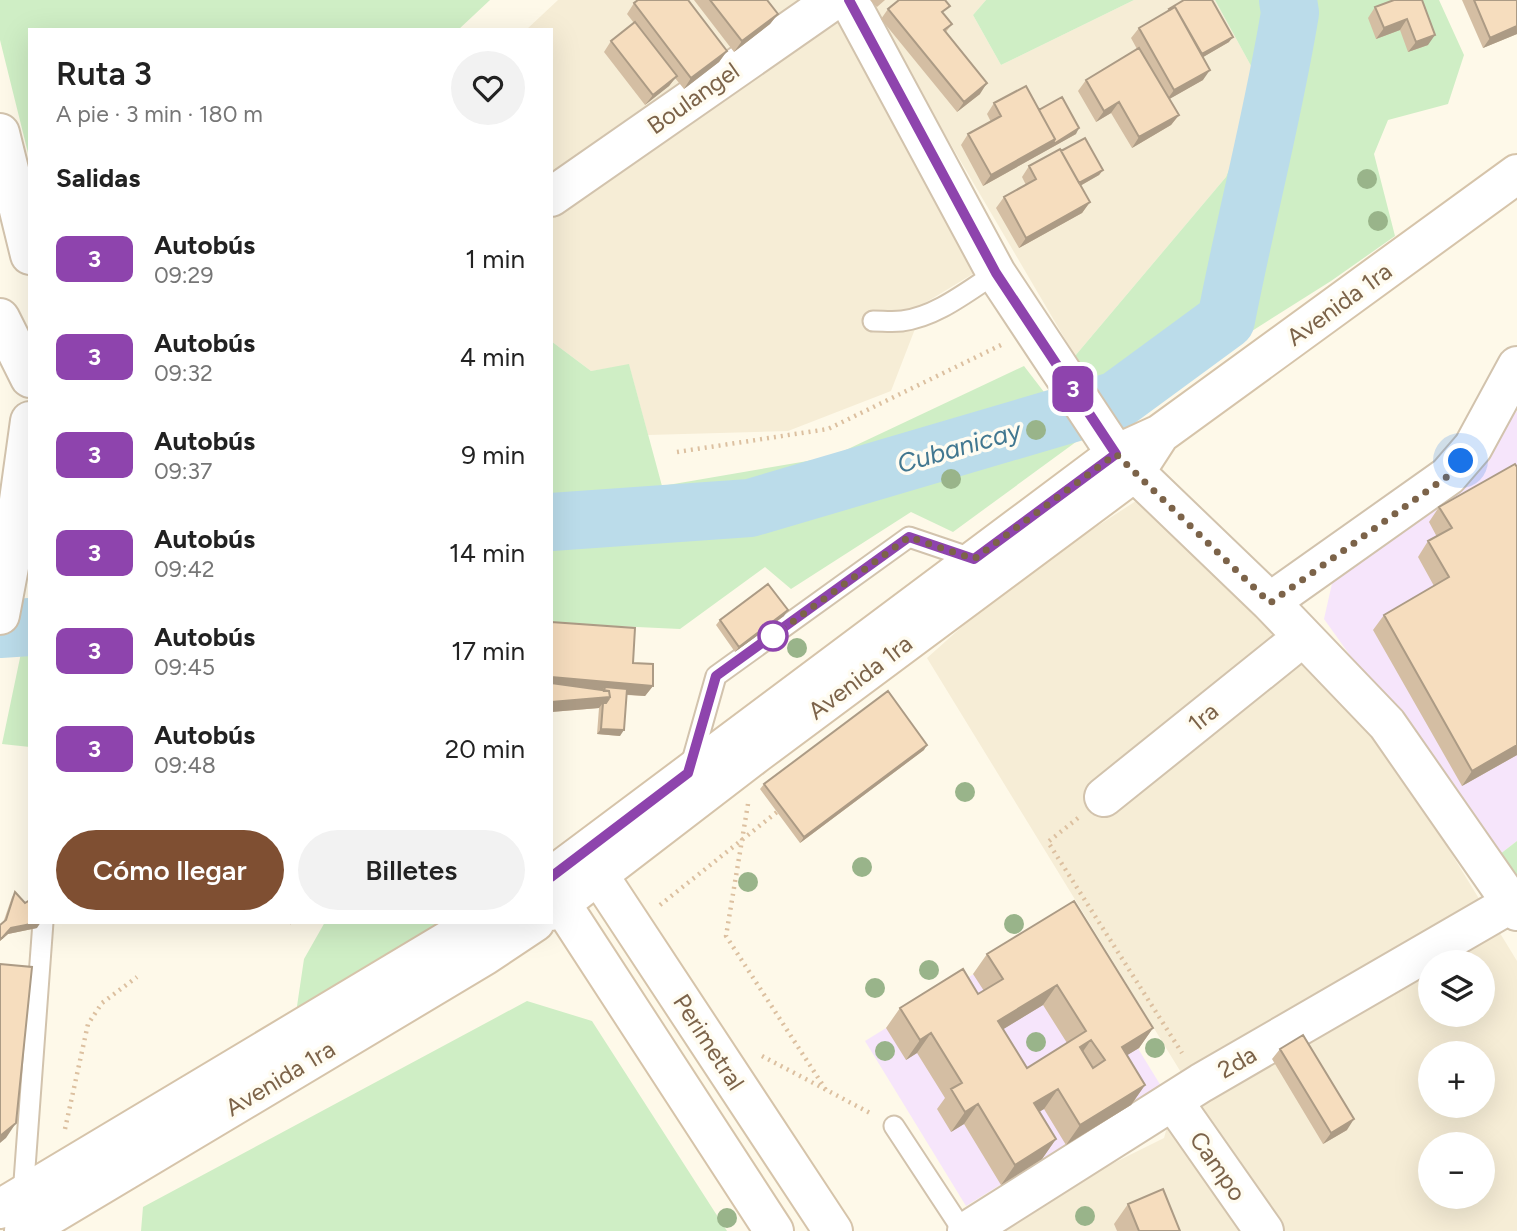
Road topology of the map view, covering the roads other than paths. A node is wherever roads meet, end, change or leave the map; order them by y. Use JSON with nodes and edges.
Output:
{"nodes":[{"id":1,"x":834,"y":0,"type":"edge"},
{"id":2,"x":849,"y":0,"type":"edge"},
{"id":3,"x":0,"y":133,"type":"edge"},
{"id":4,"x":1517,"y":174,"type":"edge"},
{"id":5,"x":553,"y":196,"type":"edge"},
{"id":6,"x":28,"y":247,"type":"edge"},
{"id":7,"x":996,"y":273,"type":"junction"},
{"id":8,"x":0,"y":318,"type":"edge"},
{"id":9,"x":873,"y":321,"type":"dead end"},
{"id":10,"x":1517,"y":366,"type":"edge"},
{"id":11,"x":28,"y":374,"type":"edge"},
{"id":12,"x":28,"y":435,"type":"edge"},
{"id":13,"x":1119,"y":453,"type":"junction"},
{"id":14,"x":974,"y":559,"type":"junction"},
{"id":15,"x":1270,"y":603,"type":"junction"},
{"id":16,"x":0,"y":615,"type":"edge"},
{"id":17,"x":1303,"y":636,"type":"junction"},
{"id":18,"x":688,"y":773,"type":"junction"},
{"id":19,"x":1104,"y":797,"type":"road end"},
{"id":20,"x":678,"y":814,"type":"junction"},
{"id":21,"x":592,"y":865,"type":"junction"},
{"id":22,"x":553,"y":898,"type":"edge"},
{"id":23,"x":553,"y":905,"type":"edge"},
{"id":24,"x":1515,"y":907,"type":"edge"},
{"id":25,"x":631,"y":923,"type":"junction"},
{"id":26,"x":43,"y":924,"type":"edge"},
{"id":27,"x":508,"y":924,"type":"edge"},
{"id":28,"x":481,"y":939,"type":"edge"},
{"id":29,"x":601,"y":966,"type":"junction"},
{"id":30,"x":1187,"y":1092,"type":"junction"},
{"id":31,"x":894,"y":1126,"type":"road end"},
{"id":32,"x":25,"y":1203,"type":"edge"},
{"id":33,"x":774,"y":1231,"type":"edge"},
{"id":34,"x":833,"y":1231,"type":"edge"},
{"id":35,"x":965,"y":1231,"type":"edge"},
{"id":36,"x":1264,"y":1231,"type":"edge"}],
"edges":[{"from":1,"to":5,"type":"main road","name":"Boulangel"},
{"from":2,"to":7,"type":"main road"},
{"from":3,"to":6,"type":"main road"},
{"from":4,"to":13,"type":"main road","name":"Avenida 1ra"},
{"from":7,"to":9,"type":"lane"},
{"from":7,"to":13,"type":"main road"},
{"from":8,"to":11,"type":"main road"},
{"from":10,"to":15,"type":"main road"},
{"from":12,"to":16,"type":"main road"},
{"from":13,"to":14,"type":"main road","name":"Avenida 1ra"},
{"from":13,"to":15,"type":"main road"},
{"from":13,"to":20,"type":"main road","name":"Avenida 1ra"},
{"from":14,"to":18,"type":"main road","name":"Avenida 1ra"},
{"from":14,"to":18,"type":"lane"},
{"from":15,"to":17,"type":"main road"},
{"from":17,"to":19,"type":"main road","name":"1ra"},
{"from":17,"to":24,"type":"main road"},
{"from":18,"to":21,"type":"main road","name":"Avenida 1ra"},
{"from":20,"to":21,"type":"main road","name":"Avenida 1ra"},
{"from":20,"to":25,"type":"main road"},
{"from":21,"to":22,"type":"main road","name":"Avenida 1ra"},
{"from":21,"to":25,"type":"main road","name":"Perimetral"},
{"from":23,"to":29,"type":"main road","name":"Perimetral"},
{"from":24,"to":30,"type":"main road","name":"2da"},
{"from":25,"to":34,"type":"main road","name":"Perimetral"},
{"from":26,"to":32,"type":"lane"},
{"from":27,"to":28,"type":"main road","name":"Avenida 1ra"},
{"from":28,"to":29,"type":"main road"},
{"from":28,"to":32,"type":"main road","name":"Avenida 1ra"},
{"from":28,"to":32,"type":"main road","name":"Avenida 1ra"},
{"from":29,"to":33,"type":"main road","name":"Perimetral"},
{"from":30,"to":35,"type":"main road","name":"2da"},
{"from":30,"to":36,"type":"main road","name":"Campo"},
{"from":31,"to":35,"type":"lane"}]}
